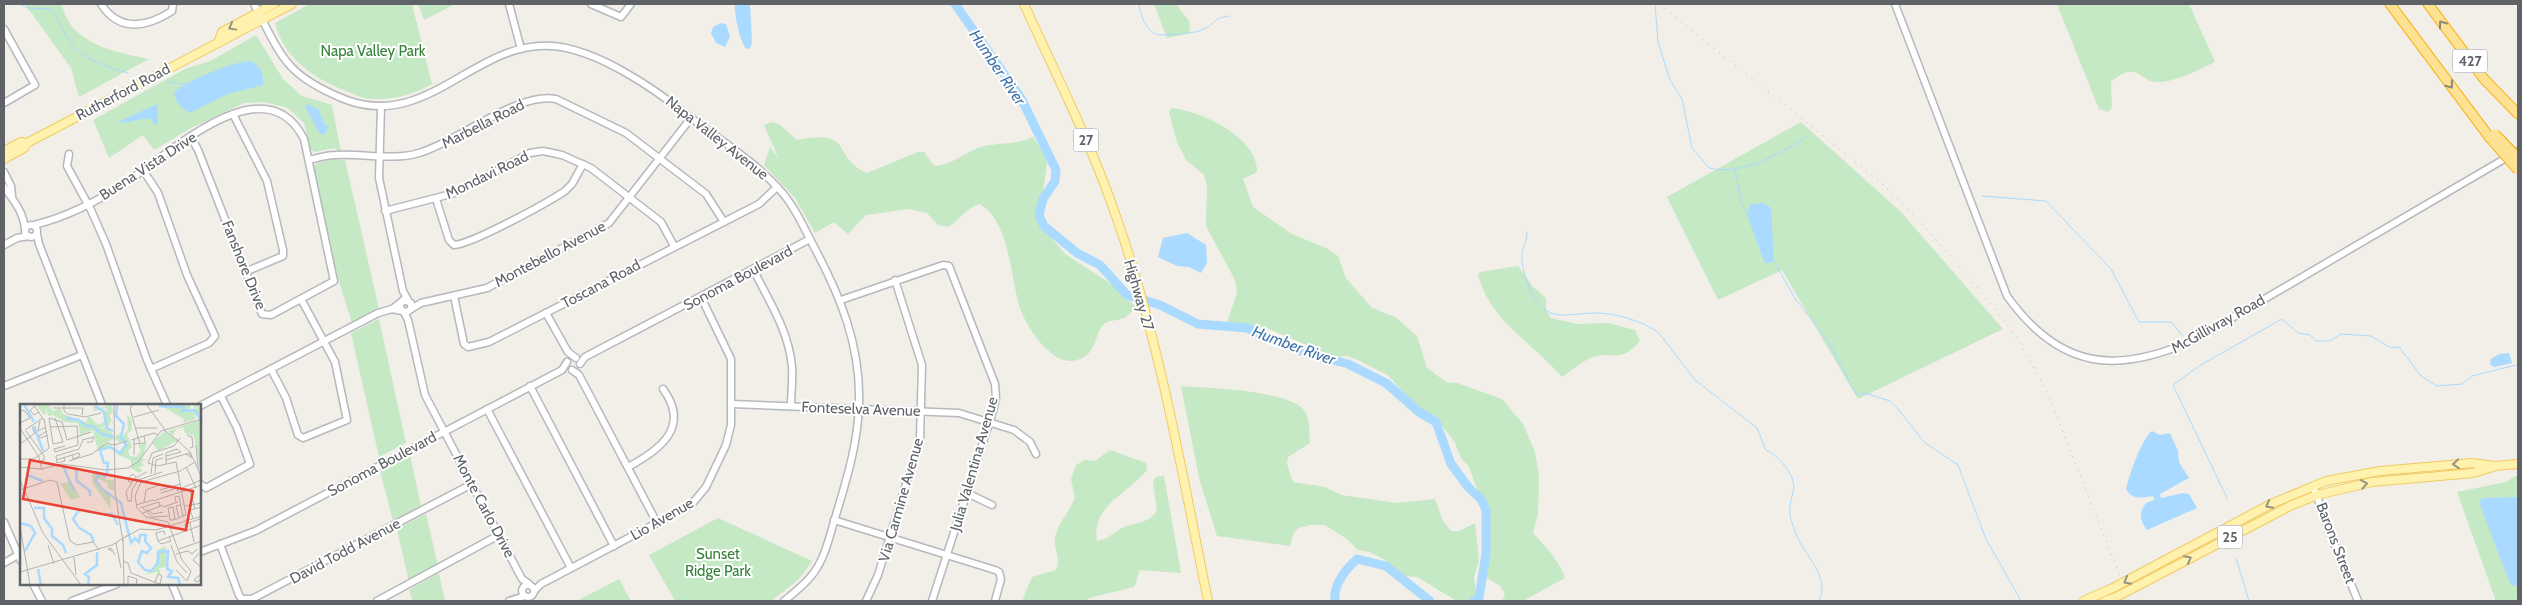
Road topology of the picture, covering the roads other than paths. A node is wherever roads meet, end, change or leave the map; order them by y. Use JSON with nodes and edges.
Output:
{"nodes":[{"id":1,"x":101,"y":4,"type":"edge"},
{"id":2,"x":173,"y":4,"type":"edge"},
{"id":3,"x":254,"y":4,"type":"edge"},
{"id":4,"x":274,"y":4,"type":"edge"},
{"id":5,"x":292,"y":4,"type":"edge"},
{"id":6,"x":510,"y":4,"type":"edge"},
{"id":7,"x":591,"y":4,"type":"edge"},
{"id":8,"x":631,"y":4,"type":"edge"},
{"id":9,"x":1024,"y":4,"type":"edge"},
{"id":10,"x":1894,"y":4,"type":"edge"},
{"id":11,"x":2390,"y":4,"type":"edge"},
{"id":12,"x":2428,"y":4,"type":"edge"},
{"id":13,"x":261,"y":16,"type":"junction"},
{"id":14,"x":4,"y":30,"type":"edge"},
{"id":15,"x":521,"y":49,"type":"junction"},
{"id":16,"x":4,"y":102,"type":"edge"},
{"id":17,"x":381,"y":107,"type":"junction"},
{"id":18,"x":233,"y":114,"type":"junction"},
{"id":19,"x":2518,"y":114,"type":"edge"},
{"id":20,"x":691,"y":118,"type":"junction"},
{"id":21,"x":2493,"y":136,"type":"junction"},
{"id":22,"x":191,"y":137,"type":"junction"},
{"id":23,"x":27,"y":143,"type":"junction"},
{"id":24,"x":4,"y":151,"type":"edge"},
{"id":25,"x":2518,"y":151,"type":"edge"},
{"id":26,"x":69,"y":154,"type":"dead end"},
{"id":27,"x":379,"y":156,"type":"junction"},
{"id":28,"x":2518,"y":158,"type":"edge"},
{"id":29,"x":4,"y":159,"type":"edge"},
{"id":30,"x":660,"y":159,"type":"junction"},
{"id":31,"x":309,"y":160,"type":"junction"},
{"id":32,"x":583,"y":164,"type":"junction"},
{"id":33,"x":143,"y":170,"type":"junction"},
{"id":34,"x":2518,"y":170,"type":"edge"},
{"id":35,"x":4,"y":172,"type":"edge"},
{"id":36,"x":4,"y":187,"type":"edge"},
{"id":37,"x":777,"y":187,"type":"junction"},
{"id":38,"x":12,"y":196,"type":"junction"},
{"id":39,"x":630,"y":197,"type":"junction"},
{"id":40,"x":436,"y":199,"type":"junction"},
{"id":41,"x":88,"y":203,"type":"junction"},
{"id":42,"x":385,"y":211,"type":"junction"},
{"id":43,"x":24,"y":218,"type":"junction"},
{"id":44,"x":48,"y":222,"type":"junction"},
{"id":45,"x":724,"y":222,"type":"junction"},
{"id":46,"x":34,"y":225,"type":"junction"},
{"id":47,"x":25,"y":229,"type":"junction"},
{"id":48,"x":37,"y":232,"type":"junction"},
{"id":49,"x":29,"y":236,"type":"junction"},
{"id":50,"x":17,"y":238,"type":"junction"},
{"id":51,"x":810,"y":239,"type":"junction"},
{"id":52,"x":38,"y":244,"type":"junction"},
{"id":53,"x":4,"y":245,"type":"edge"},
{"id":54,"x":674,"y":246,"type":"junction"},
{"id":55,"x":753,"y":269,"type":"junction"},
{"id":56,"x":245,"y":272,"type":"junction"},
{"id":57,"x":334,"y":275,"type":"joint"},
{"id":58,"x":895,"y":280,"type":"junction"},
{"id":59,"x":454,"y":296,"type":"junction"},
{"id":60,"x":702,"y":297,"type":"junction"},
{"id":61,"x":302,"y":299,"type":"junction"},
{"id":62,"x":840,"y":300,"type":"junction"},
{"id":63,"x":405,"y":301,"type":"junction"},
{"id":64,"x":421,"y":303,"type":"junction"},
{"id":65,"x":392,"y":309,"type":"junction"},
{"id":66,"x":407,"y":310,"type":"junction"},
{"id":67,"x":546,"y":313,"type":"junction"},
{"id":68,"x":324,"y":341,"type":"junction"},
{"id":69,"x":568,"y":352,"type":"junction"},
{"id":70,"x":82,"y":355,"type":"junction"},
{"id":71,"x":585,"y":357,"type":"junction"},
{"id":72,"x":576,"y":358,"type":"junction"},
{"id":73,"x":567,"y":362,"type":"junction"},
{"id":74,"x":580,"y":365,"type":"junction"},
{"id":75,"x":151,"y":368,"type":"junction"},
{"id":76,"x":271,"y":369,"type":"junction"},
{"id":77,"x":562,"y":370,"type":"junction"},
{"id":78,"x":572,"y":370,"type":"junction"},
{"id":79,"x":579,"y":375,"type":"junction"},
{"id":80,"x":4,"y":386,"type":"edge"},
{"id":81,"x":530,"y":386,"type":"junction"},
{"id":82,"x":663,"y":388,"type":"dead end"},
{"id":83,"x":221,"y":396,"type":"junction"},
{"id":84,"x":102,"y":404,"type":"edge"},
{"id":85,"x":167,"y":404,"type":"edge"},
{"id":86,"x":732,"y":404,"type":"junction"},
{"id":87,"x":201,"y":406,"type":"edge"},
{"id":88,"x":791,"y":406,"type":"junction"},
{"id":89,"x":488,"y":409,"type":"junction"},
{"id":90,"x":859,"y":409,"type":"junction"},
{"id":91,"x":922,"y":411,"type":"junction"},
{"id":92,"x":989,"y":421,"type":"junction"},
{"id":93,"x":444,"y":431,"type":"junction"},
{"id":94,"x":1036,"y":454,"type":"dead end"},
{"id":95,"x":2518,"y":464,"type":"edge"},
{"id":96,"x":2494,"y":466,"type":"junction"},
{"id":97,"x":628,"y":467,"type":"junction"},
{"id":98,"x":472,"y":484,"type":"junction"},
{"id":99,"x":201,"y":485,"type":"edge"},
{"id":100,"x":2313,"y":485,"type":"junction"},
{"id":101,"x":967,"y":493,"type":"junction"},
{"id":102,"x":2317,"y":495,"type":"junction"},
{"id":103,"x":992,"y":505,"type":"dead end"},
{"id":104,"x":834,"y":520,"type":"junction"},
{"id":105,"x":4,"y":522,"type":"edge"},
{"id":106,"x":657,"y":523,"type":"junction"},
{"id":107,"x":499,"y":535,"type":"junction"},
{"id":108,"x":890,"y":537,"type":"junction"},
{"id":109,"x":220,"y":544,"type":"junction"},
{"id":110,"x":614,"y":546,"type":"junction"},
{"id":111,"x":201,"y":552,"type":"edge"},
{"id":112,"x":947,"y":555,"type":"junction"},
{"id":113,"x":20,"y":558,"type":"edge"},
{"id":114,"x":4,"y":563,"type":"edge"},
{"id":115,"x":571,"y":568,"type":"junction"},
{"id":116,"x":541,"y":584,"type":"junction"},
{"id":117,"x":34,"y":585,"type":"edge"},
{"id":118,"x":114,"y":585,"type":"edge"},
{"id":119,"x":172,"y":585,"type":"edge"},
{"id":120,"x":528,"y":593,"type":"edge"},
{"id":121,"x":512,"y":600,"type":"edge"},
{"id":122,"x":42,"y":601,"type":"edge"},
{"id":123,"x":72,"y":601,"type":"edge"},
{"id":124,"x":179,"y":601,"type":"edge"},
{"id":125,"x":377,"y":601,"type":"edge"},
{"id":126,"x":784,"y":601,"type":"edge"},
{"id":127,"x":866,"y":601,"type":"edge"},
{"id":128,"x":932,"y":601,"type":"edge"},
{"id":129,"x":995,"y":601,"type":"edge"},
{"id":130,"x":1208,"y":601,"type":"edge"},
{"id":131,"x":2082,"y":601,"type":"edge"},
{"id":132,"x":2105,"y":601,"type":"edge"},
{"id":133,"x":2358,"y":601,"type":"edge"}],
"edges":[{"from":1,"to":2,"type":"street"},
{"from":3,"to":13,"type":"street","name":"Napa Valley Avenue"},
{"from":4,"to":13,"type":"main road","name":"Rutherford Road"},
{"from":5,"to":13,"type":"main road","name":"Rutherford Road"},
{"from":6,"to":15,"type":"street"},
{"from":7,"to":8,"type":"street"},
{"from":9,"to":130,"type":"main road","name":"Highway 27","number":"27"},
{"from":10,"to":25,"type":"street","name":"McGillivray Road"},
{"from":11,"to":21,"type":"highway","number":"427","one_way":true},
{"from":19,"to":12,"type":"highway","number":"427","one_way":true},
{"from":13,"to":17,"type":"street","name":"Napa Valley Avenue"},
{"from":13,"to":23,"type":"main road","name":"Rutherford Road"},
{"from":14,"to":16,"type":"street"},
{"from":15,"to":17,"type":"street","name":"Napa Valley Avenue"},
{"from":15,"to":20,"type":"street","name":"Napa Valley Avenue"},
{"from":17,"to":27,"type":"street"},
{"from":18,"to":22,"type":"street","name":"Buena Vista Drive"},
{"from":18,"to":31,"type":"street","name":"Buena Vista Drive"},
{"from":18,"to":56,"type":"street"},
{"from":20,"to":30,"type":"street","name":"Montebello Avenue"},
{"from":20,"to":37,"type":"street","name":"Napa Valley Avenue"},
{"from":21,"to":28,"type":"highway","bridge":true},
{"from":21,"to":34,"type":"highway","bridge":true},
{"from":22,"to":33,"type":"street","name":"Buena Vista Drive"},
{"from":22,"to":56,"type":"street","name":"Fanshore Drive"},
{"from":23,"to":24,"type":"main road","name":"Rutherford Road"},
{"from":23,"to":29,"type":"main road","name":"Rutherford Road"},
{"from":26,"to":41,"type":"street"},
{"from":27,"to":30,"type":"street","name":"Marbella Road"},
{"from":27,"to":31,"type":"street","name":"Marbella Road"},
{"from":27,"to":42,"type":"street"},
{"from":30,"to":39,"type":"street","name":"Montebello Avenue"},
{"from":30,"to":45,"type":"street","name":"Marbella Road"},
{"from":31,"to":57,"type":"street","name":"Buena Vista Drive"},
{"from":32,"to":39,"type":"street","name":"Mondavi Road"},
{"from":32,"to":40,"type":"street","name":"Mondavi Road"},
{"from":32,"to":40,"type":"street"},
{"from":33,"to":41,"type":"street","name":"Buena Vista Drive"},
{"from":33,"to":75,"type":"street"},
{"from":35,"to":38,"type":"street"},
{"from":36,"to":38,"type":"street"},
{"from":37,"to":45,"type":"street","name":"Toscana Road"},
{"from":37,"to":51,"type":"street","name":"Napa Valley Avenue"},
{"from":38,"to":43,"type":"street"},
{"from":39,"to":54,"type":"street","name":"Mondavi Road"},
{"from":39,"to":59,"type":"street","name":"Montebello Avenue"},
{"from":40,"to":42,"type":"street","name":"Mondavi Road"},
{"from":41,"to":44,"type":"street","name":"Buena Vista Drive"},
{"from":41,"to":75,"type":"street"},
{"from":42,"to":63,"type":"street"},
{"from":43,"to":46,"type":"street"},
{"from":43,"to":47,"type":"street"},
{"from":44,"to":46,"type":"street","name":"Buena Vista Drive"},
{"from":44,"to":48,"type":"street","name":"Buena Vista Drive"},
{"from":45,"to":54,"type":"street","name":"Toscana Road"},
{"from":46,"to":47,"type":"street","name":"Buena Vista Drive"},
{"from":46,"to":48,"type":"street"},
{"from":47,"to":49,"type":"street"},
{"from":47,"to":50,"type":"street"},
{"from":48,"to":49,"type":"street"},
{"from":48,"to":52,"type":"street"},
{"from":49,"to":50,"type":"street"},
{"from":49,"to":52,"type":"street"},
{"from":50,"to":53,"type":"street"},
{"from":51,"to":55,"type":"street","name":"Sonoma Boulevard"},
{"from":51,"to":62,"type":"street","name":"Napa Valley Avenue"},
{"from":52,"to":70,"type":"street"},
{"from":54,"to":67,"type":"street","name":"Toscana Road"},
{"from":55,"to":60,"type":"street","name":"Sonoma Boulevard"},
{"from":55,"to":88,"type":"street"},
{"from":56,"to":61,"type":"street","name":"Fanshore Drive"},
{"from":57,"to":61,"type":"street","name":"Fanshore Drive"},
{"from":58,"to":62,"type":"street","name":"Julia Valentina Avenue"},
{"from":58,"to":91,"type":"street","name":"Via Carmine Avenue"},
{"from":58,"to":92,"type":"street","name":"Julia Valentina Avenue"},
{"from":59,"to":64,"type":"street","name":"Montebello Avenue"},
{"from":59,"to":67,"type":"street","name":"Toscana Road"},
{"from":60,"to":71,"type":"street","name":"Sonoma Boulevard"},
{"from":60,"to":86,"type":"street","name":"Lio Avenue"},
{"from":61,"to":68,"type":"street"},
{"from":62,"to":90,"type":"street","name":"Napa Valley Avenue"},
{"from":63,"to":64,"type":"street","name":"Montebello Avenue"},
{"from":63,"to":65,"type":"street"},
{"from":63,"to":66,"type":"street"},
{"from":63,"to":66,"type":"street"},
{"from":64,"to":66,"type":"street","name":"Montebello Avenue"},
{"from":65,"to":66,"type":"street"},
{"from":65,"to":68,"type":"street"},
{"from":66,"to":93,"type":"street","name":"Monte Carlo Drive"},
{"from":67,"to":69,"type":"street"},
{"from":68,"to":76,"type":"street"},
{"from":68,"to":76,"type":"street"},
{"from":69,"to":72,"type":"street"},
{"from":69,"to":73,"type":"street"},
{"from":70,"to":80,"type":"street"},
{"from":70,"to":84,"type":"street"},
{"from":71,"to":72,"type":"street","name":"Sonoma Boulevard"},
{"from":71,"to":74,"type":"street","name":"Sonoma Boulevard"},
{"from":72,"to":73,"type":"street"},
{"from":72,"to":74,"type":"street"},
{"from":73,"to":77,"type":"street"},
{"from":73,"to":78,"type":"street"},
{"from":74,"to":78,"type":"street"},
{"from":74,"to":79,"type":"street"},
{"from":75,"to":85,"type":"street"},
{"from":76,"to":83,"type":"street"},
{"from":77,"to":78,"type":"street","name":"Sonoma Boulevard"},
{"from":77,"to":81,"type":"street","name":"Sonoma Boulevard"},
{"from":78,"to":79,"type":"street"},
{"from":79,"to":97,"type":"street"},
{"from":81,"to":89,"type":"street","name":"Sonoma Boulevard"},
{"from":81,"to":110,"type":"street"},
{"from":82,"to":97,"type":"street"},
{"from":83,"to":87,"type":"street"},
{"from":83,"to":99,"type":"street"},
{"from":86,"to":88,"type":"street","name":"Fonteselva Avenue"},
{"from":86,"to":106,"type":"street","name":"Lio Avenue"},
{"from":88,"to":90,"type":"street","name":"Fonteselva Avenue"},
{"from":89,"to":93,"type":"street","name":"Sonoma Boulevard"},
{"from":89,"to":115,"type":"street"},
{"from":90,"to":91,"type":"street","name":"Fonteselva Avenue"},
{"from":90,"to":104,"type":"street","name":"Napa Valley Avenue"},
{"from":91,"to":92,"type":"street","name":"Fonteselva Avenue"},
{"from":91,"to":108,"type":"street","name":"Via Carmine Avenue"},
{"from":92,"to":94,"type":"street","name":"Fonteselva Avenue"},
{"from":92,"to":101,"type":"street","name":"Julia Valentina Avenue"},
{"from":93,"to":98,"type":"street","name":"Monte Carlo Drive"},
{"from":93,"to":109,"type":"street","name":"Sonoma Boulevard"},
{"from":95,"to":96,"type":"main road","number":"25"},
{"from":96,"to":100,"type":"main road","number":"25","one_way":true},
{"from":102,"to":96,"type":"main road","number":"25","one_way":true},
{"from":97,"to":106,"type":"street"},
{"from":98,"to":107,"type":"street","name":"Monte Carlo Drive"},
{"from":98,"to":109,"type":"street","name":"David Todd Avenue"},
{"from":100,"to":102,"type":"street","name":"Barons Street"},
{"from":100,"to":131,"type":"main road","number":"25","one_way":true,"bridge":true},
{"from":101,"to":103,"type":"street"},
{"from":101,"to":112,"type":"street","name":"Julia Valentina Avenue"},
{"from":132,"to":102,"type":"main road","number":"25","one_way":true,"bridge":true},
{"from":102,"to":133,"type":"street","name":"Barons Street"},
{"from":104,"to":108,"type":"street"},
{"from":104,"to":126,"type":"street","name":"Napa Valley Avenue"},
{"from":105,"to":113,"type":"street"},
{"from":106,"to":110,"type":"street","name":"Lio Avenue"},
{"from":107,"to":120,"type":"street","name":"Monte Carlo Drive"},
{"from":107,"to":125,"type":"street"},
{"from":108,"to":112,"type":"street"},
{"from":108,"to":127,"type":"street","name":"Via Carmine Avenue"},
{"from":109,"to":111,"type":"street","name":"Sonoma Boulevard"},
{"from":110,"to":115,"type":"street","name":"Lio Avenue"},
{"from":112,"to":128,"type":"street","name":"Julia Valentina Avenue"},
{"from":112,"to":129,"type":"street"},
{"from":113,"to":114,"type":"street"},
{"from":115,"to":116,"type":"street","name":"Lio Avenue"},
{"from":116,"to":120,"type":"street","name":"Lio Avenue"},
{"from":116,"to":120,"type":"street","name":"Lio Avenue"},
{"from":117,"to":122,"type":"street"},
{"from":118,"to":123,"type":"street"},
{"from":119,"to":124,"type":"street"},
{"from":120,"to":121,"type":"street"}]}
